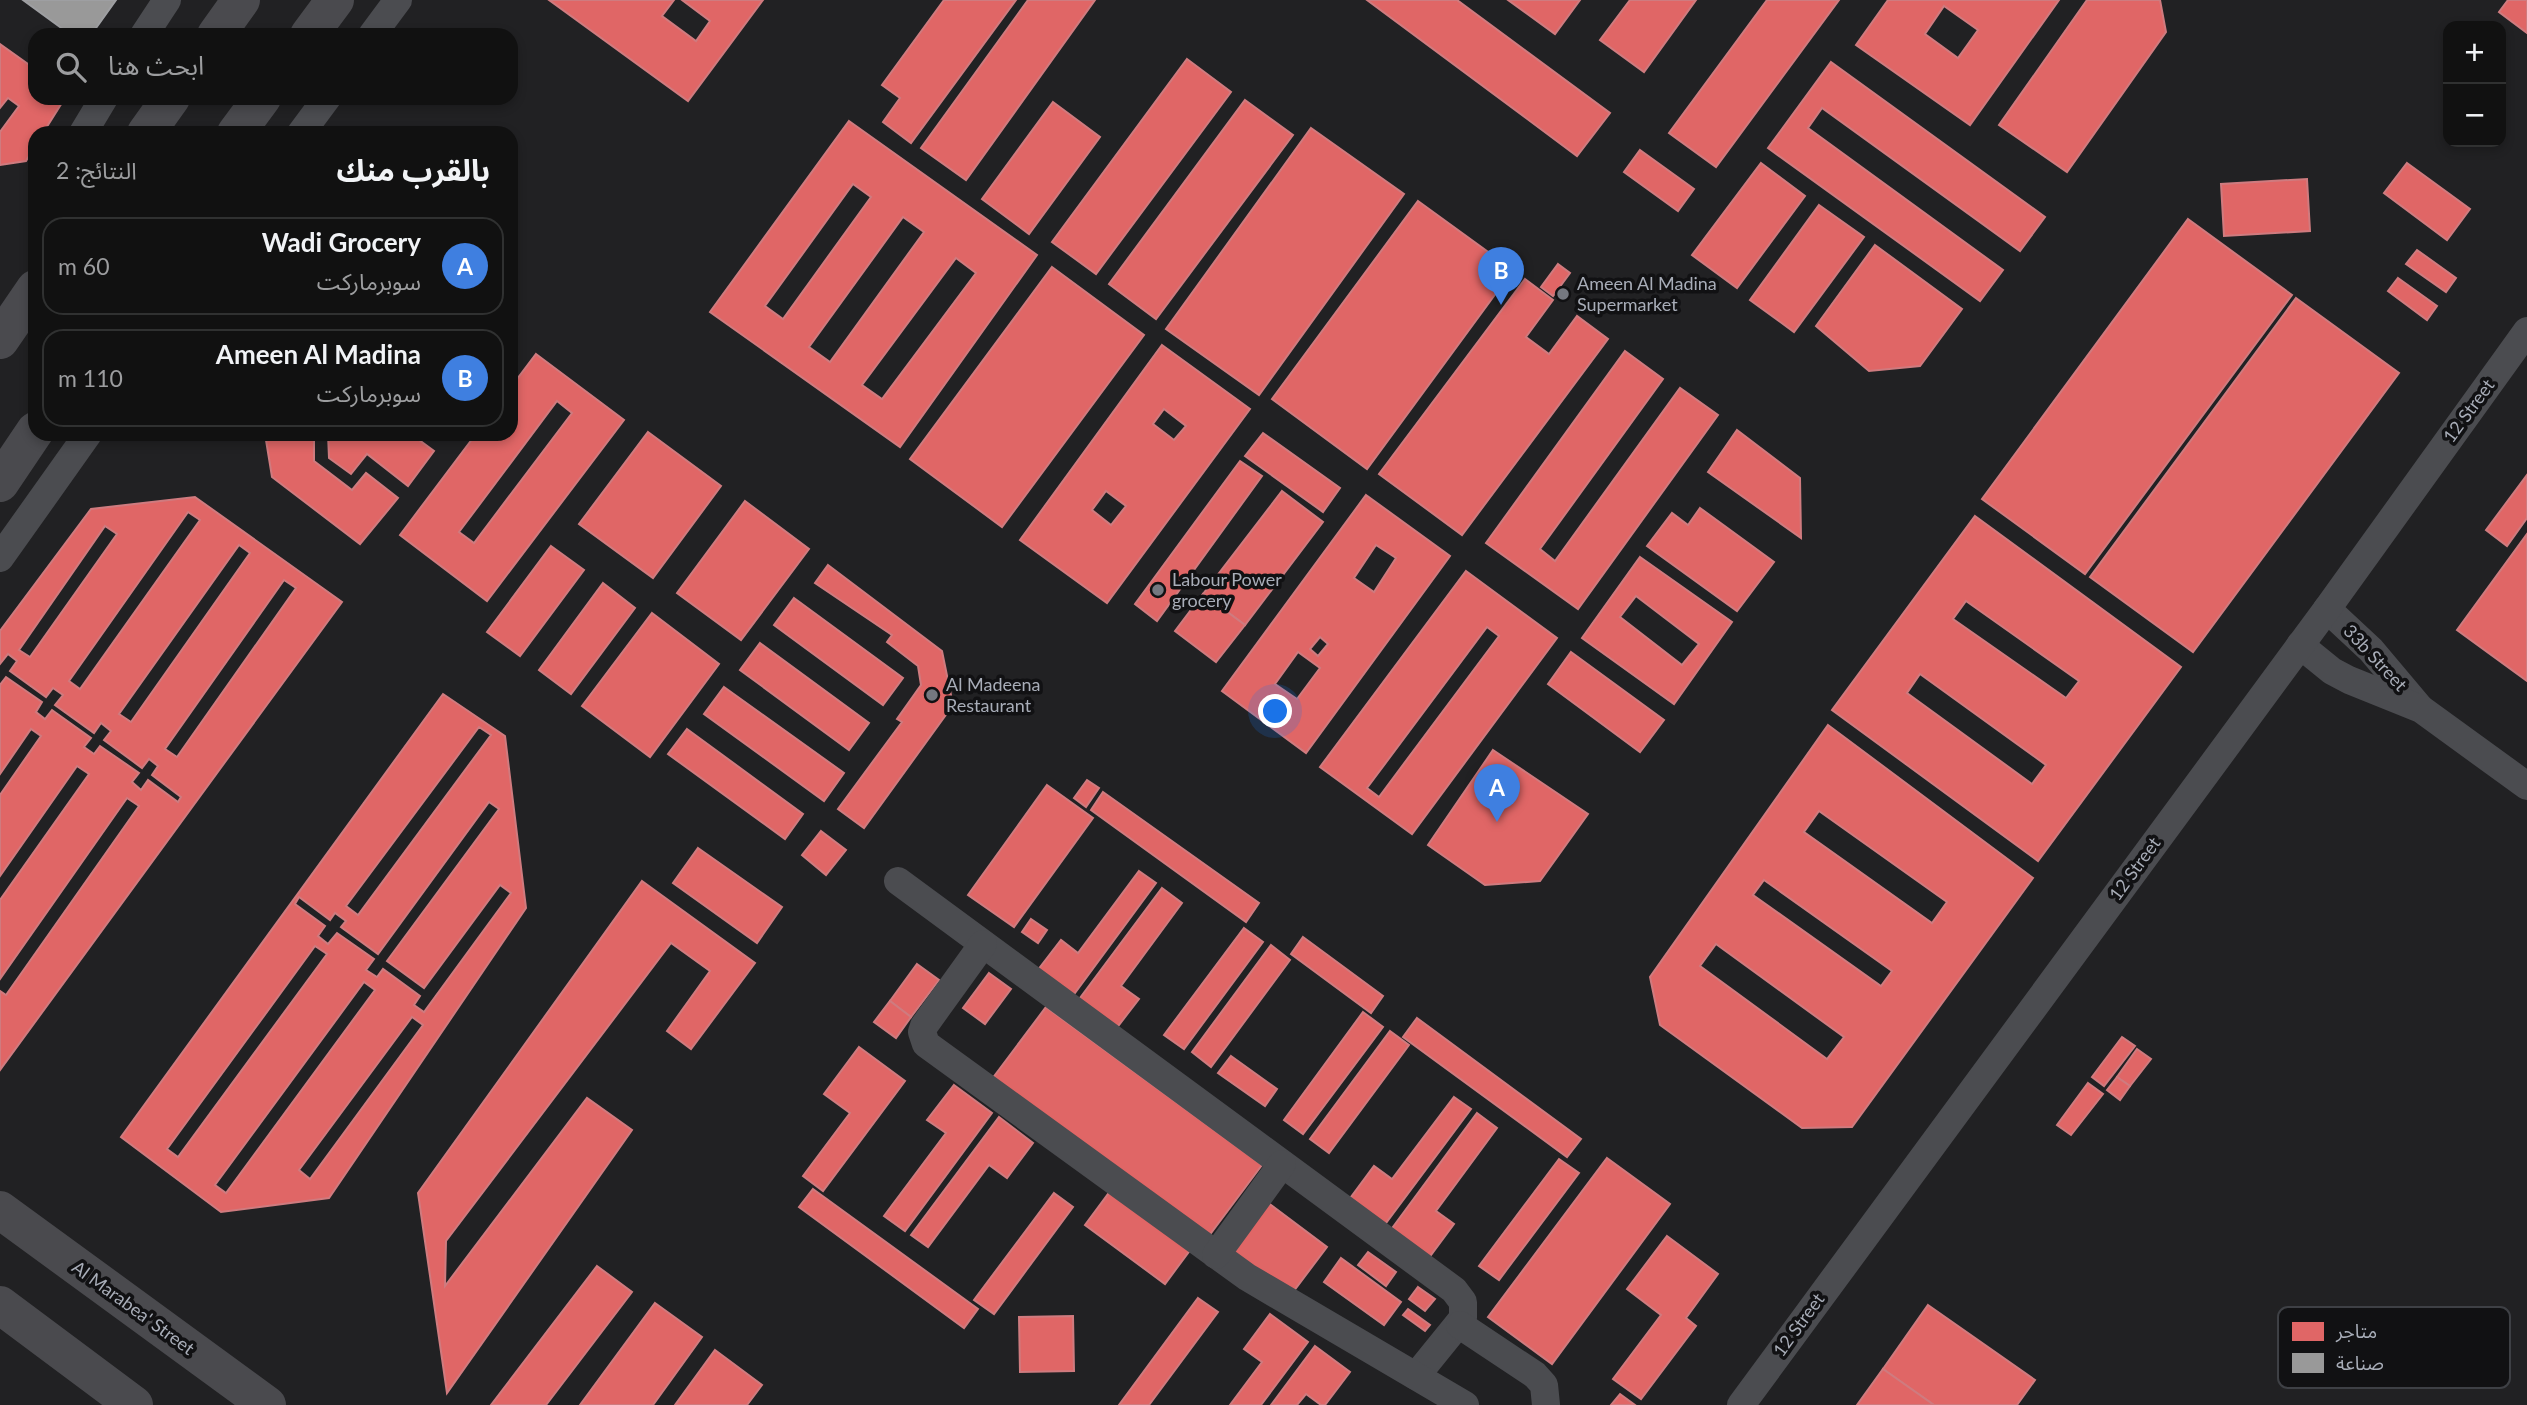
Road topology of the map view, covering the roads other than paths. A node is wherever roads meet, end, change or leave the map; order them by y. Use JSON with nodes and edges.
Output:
{"nodes":[{"id":1,"x":167,"y":0,"type":"edge"},
{"id":2,"x":241,"y":0,"type":"edge"},
{"id":3,"x":335,"y":0,"type":"edge"},
{"id":4,"x":398,"y":0,"type":"edge"},
{"id":5,"x":149,"y":28,"type":"edge"},
{"id":6,"x":221,"y":28,"type":"edge"},
{"id":7,"x":314,"y":28,"type":"edge"},
{"id":8,"x":377,"y":28,"type":"edge"},
{"id":9,"x":100,"y":105,"type":"edge"},
{"id":10,"x":166,"y":105,"type":"edge"},
{"id":11,"x":257,"y":105,"type":"edge"},
{"id":12,"x":322,"y":105,"type":"edge"},
{"id":13,"x":87,"y":126,"type":"edge"},
{"id":14,"x":151,"y":126,"type":"edge"},
{"id":15,"x":241,"y":126,"type":"edge"},
{"id":16,"x":306,"y":126,"type":"edge"},
{"id":17,"x":28,"y":299,"type":"edge"},
{"id":18,"x":2527,"y":331,"type":"edge"},
{"id":19,"x":0,"y":340,"type":"edge"},
{"id":20,"x":28,"y":441,"type":"edge"},
{"id":21,"x":83,"y":441,"type":"edge"},
{"id":22,"x":0,"y":484,"type":"edge"},
{"id":23,"x":0,"y":558,"type":"edge"},
{"id":24,"x":2326,"y":609,"type":"junction"},
{"id":25,"x":2300,"y":645,"type":"junction"},
{"id":26,"x":2421,"y":709,"type":"junction"},
{"id":27,"x":2527,"y":786,"type":"edge"},
{"id":28,"x":898,"y":881,"type":"dead end"},
{"id":29,"x":983,"y":944,"type":"junction"},
{"id":30,"x":1282,"y":1164,"type":"junction"},
{"id":31,"x":0,"y":1210,"type":"edge"},
{"id":32,"x":1216,"y":1255,"type":"junction"},
{"id":33,"x":0,"y":1305,"type":"edge"},
{"id":34,"x":1460,"y":1325,"type":"junction"},
{"id":35,"x":1416,"y":1376,"type":"junction"},
{"id":36,"x":134,"y":1405,"type":"edge"},
{"id":37,"x":267,"y":1405,"type":"edge"},
{"id":38,"x":1465,"y":1405,"type":"edge"},
{"id":39,"x":1546,"y":1405,"type":"edge"},
{"id":40,"x":1741,"y":1405,"type":"edge"}],
"edges":[{"from":1,"to":5,"type":"street"},
{"from":2,"to":6,"type":"main road"},
{"from":3,"to":7,"type":"main road"},
{"from":4,"to":8,"type":"street"},
{"from":9,"to":13,"type":"street"},
{"from":10,"to":14,"type":"main road"},
{"from":11,"to":15,"type":"main road"},
{"from":12,"to":16,"type":"street"},
{"from":17,"to":19,"type":"main road"},
{"from":18,"to":24,"type":"street","name":"12 Street"},
{"from":20,"to":22,"type":"main road"},
{"from":21,"to":23,"type":"street"},
{"from":24,"to":25,"type":"street","name":"12 Street"},
{"from":24,"to":26,"type":"street","name":"33b Street"},
{"from":25,"to":26,"type":"street","name":"33b Street"},
{"from":25,"to":40,"type":"street","name":"12 Street"},
{"from":26,"to":27,"type":"street","name":"33b Street"},
{"from":28,"to":29,"type":"street"},
{"from":29,"to":30,"type":"street"},
{"from":29,"to":32,"type":"street"},
{"from":30,"to":32,"type":"street"},
{"from":30,"to":34,"type":"street"},
{"from":31,"to":37,"type":"main road","name":"Al Marabea' Street"},
{"from":32,"to":35,"type":"street"},
{"from":33,"to":36,"type":"main road"},
{"from":34,"to":35,"type":"street"},
{"from":34,"to":39,"type":"street"},
{"from":35,"to":38,"type":"street"}]}
